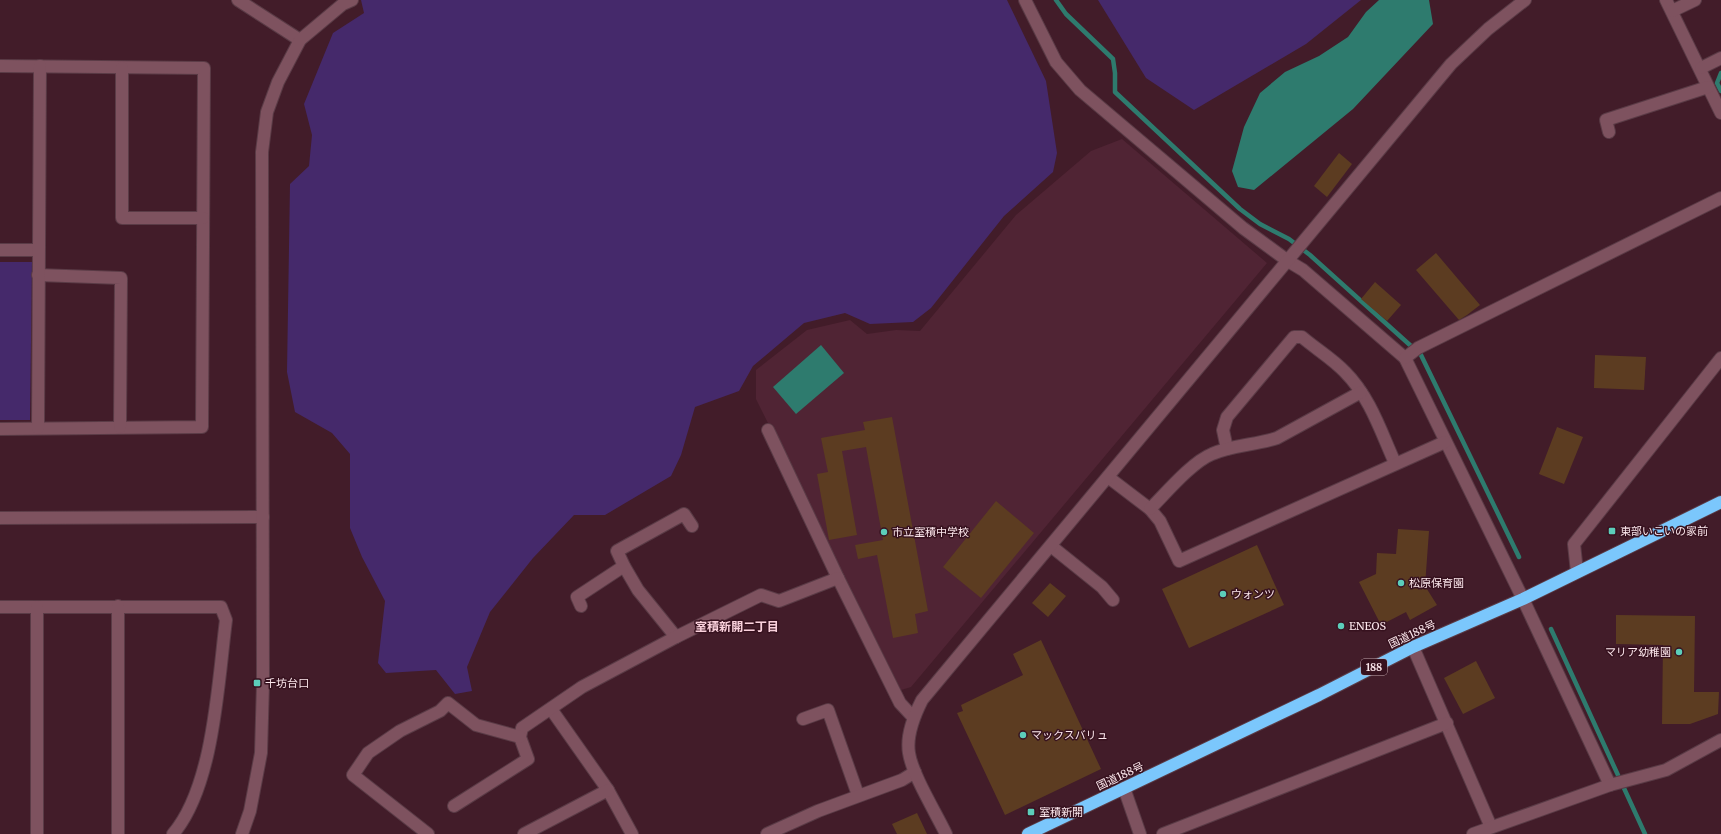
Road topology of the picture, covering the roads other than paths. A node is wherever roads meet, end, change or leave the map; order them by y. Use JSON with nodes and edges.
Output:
{"nodes":[{"id":1,"x":238,"y":0,"type":"edge"},
{"id":2,"x":352,"y":0,"type":"edge"},
{"id":3,"x":1025,"y":0,"type":"edge"},
{"id":4,"x":1666,"y":0,"type":"edge"},
{"id":5,"x":1695,"y":0,"type":"edge"},
{"id":6,"x":1520,"y":1,"type":"edge"},
{"id":7,"x":1672,"y":11,"type":"junction"},
{"id":8,"x":300,"y":40,"type":"junction"},
{"id":9,"x":1721,"y":58,"type":"edge"},
{"id":10,"x":0,"y":66,"type":"edge"},
{"id":11,"x":40,"y":66,"type":"junction"},
{"id":12,"x":122,"y":68,"type":"junction"},
{"id":13,"x":1701,"y":68,"type":"junction"},
{"id":14,"x":1708,"y":87,"type":"junction"},
{"id":15,"x":1721,"y":113,"type":"edge"},
{"id":16,"x":1609,"y":132,"type":"dead end"},
{"id":17,"x":1721,"y":198,"type":"edge"},
{"id":18,"x":204,"y":218,"type":"junction"},
{"id":19,"x":0,"y":250,"type":"edge"},
{"id":20,"x":38,"y":250,"type":"junction"},
{"id":21,"x":1288,"y":261,"type":"junction"},
{"id":22,"x":38,"y":275,"type":"junction"},
{"id":23,"x":1405,"y":358,"type":"junction"},
{"id":24,"x":1721,"y":358,"type":"edge"},
{"id":25,"x":1361,"y":392,"type":"junction"},
{"id":26,"x":120,"y":427,"type":"junction"},
{"id":27,"x":38,"y":428,"type":"junction"},
{"id":28,"x":0,"y":429,"type":"edge"},
{"id":29,"x":768,"y":430,"type":"dead end"},
{"id":30,"x":1445,"y":442,"type":"junction"},
{"id":31,"x":1227,"y":449,"type":"junction"},
{"id":32,"x":1396,"y":463,"type":"junction"},
{"id":33,"x":1108,"y":477,"type":"junction"},
{"id":34,"x":1721,"y":502,"type":"edge"},
{"id":35,"x":1150,"y":509,"type":"junction"},
{"id":36,"x":263,"y":517,"type":"junction"},
{"id":37,"x":0,"y":518,"type":"edge"},
{"id":38,"x":692,"y":526,"type":"dead end"},
{"id":39,"x":1051,"y":546,"type":"junction"},
{"id":40,"x":624,"y":566,"type":"junction"},
{"id":41,"x":1576,"y":572,"type":"junction"},
{"id":42,"x":838,"y":578,"type":"junction"},
{"id":43,"x":1523,"y":599,"type":"junction"},
{"id":44,"x":1113,"y":600,"type":"dead end"},
{"id":45,"x":118,"y":606,"type":"junction"},
{"id":46,"x":581,"y":606,"type":"dead end"},
{"id":47,"x":0,"y":607,"type":"edge"},
{"id":48,"x":37,"y":607,"type":"junction"},
{"id":49,"x":676,"y":636,"type":"junction"},
{"id":50,"x":1413,"y":647,"type":"junction"},
{"id":51,"x":551,"y":709,"type":"junction"},
{"id":52,"x":913,"y":717,"type":"junction"},
{"id":53,"x":803,"y":719,"type":"dead end"},
{"id":54,"x":1447,"y":723,"type":"junction"},
{"id":55,"x":520,"y":737,"type":"junction"},
{"id":56,"x":1721,"y":740,"type":"edge"},
{"id":57,"x":915,"y":772,"type":"junction"},
{"id":58,"x":1610,"y":785,"type":"junction"},
{"id":59,"x":1124,"y":788,"type":"junction"},
{"id":60,"x":608,"y":790,"type":"junction"},
{"id":61,"x":858,"y":795,"type":"junction"},
{"id":62,"x":454,"y":806,"type":"dead end"},
{"id":63,"x":1491,"y":827,"type":"junction"},
{"id":64,"x":37,"y":834,"type":"edge"},
{"id":65,"x":118,"y":834,"type":"edge"},
{"id":66,"x":173,"y":834,"type":"edge"},
{"id":67,"x":242,"y":834,"type":"edge"},
{"id":68,"x":428,"y":834,"type":"edge"},
{"id":69,"x":524,"y":834,"type":"edge"},
{"id":70,"x":632,"y":834,"type":"edge"},
{"id":71,"x":767,"y":834,"type":"edge"},
{"id":72,"x":946,"y":834,"type":"edge"},
{"id":73,"x":1028,"y":834,"type":"edge"},
{"id":74,"x":1140,"y":834,"type":"edge"},
{"id":75,"x":1163,"y":834,"type":"edge"},
{"id":76,"x":1473,"y":834,"type":"edge"}],
"edges":[{"from":1,"to":8,"type":"street"},
{"from":2,"to":8,"type":"street"},
{"from":3,"to":21,"type":"street"},
{"from":4,"to":7,"type":"street"},
{"from":5,"to":7,"type":"street"},
{"from":6,"to":21,"type":"street"},
{"from":7,"to":13,"type":"street"},
{"from":8,"to":36,"type":"street"},
{"from":9,"to":13,"type":"street"},
{"from":10,"to":11,"type":"street"},
{"from":11,"to":12,"type":"street"},
{"from":11,"to":20,"type":"street"},
{"from":12,"to":18,"type":"street"},
{"from":12,"to":18,"type":"street"},
{"from":13,"to":14,"type":"street"},
{"from":14,"to":15,"type":"street"},
{"from":14,"to":16,"type":"street"},
{"from":17,"to":23,"type":"street"},
{"from":18,"to":26,"type":"street"},
{"from":19,"to":20,"type":"street"},
{"from":20,"to":22,"type":"street"},
{"from":21,"to":23,"type":"street"},
{"from":21,"to":33,"type":"street"},
{"from":22,"to":26,"type":"street"},
{"from":22,"to":27,"type":"street"},
{"from":23,"to":30,"type":"street"},
{"from":24,"to":41,"type":"street"},
{"from":25,"to":31,"type":"street"},
{"from":25,"to":31,"type":"street"},
{"from":25,"to":32,"type":"street"},
{"from":26,"to":27,"type":"street"},
{"from":27,"to":28,"type":"street"},
{"from":29,"to":42,"type":"street"},
{"from":30,"to":32,"type":"street"},
{"from":30,"to":43,"type":"street"},
{"from":31,"to":35,"type":"street"},
{"from":32,"to":35,"type":"street"},
{"from":33,"to":35,"type":"street"},
{"from":33,"to":39,"type":"street"},
{"from":34,"to":41,"type":"highway","name":"国道188号","number":"188"},
{"from":36,"to":37,"type":"street"},
{"from":36,"to":67,"type":"street"},
{"from":38,"to":40,"type":"street"},
{"from":39,"to":44,"type":"street"},
{"from":39,"to":52,"type":"street"},
{"from":40,"to":46,"type":"street"},
{"from":40,"to":49,"type":"street"},
{"from":41,"to":43,"type":"highway","name":"国道188号","number":"188"},
{"from":42,"to":49,"type":"street"},
{"from":42,"to":52,"type":"street"},
{"from":43,"to":50,"type":"highway","name":"国道188号","number":"188"},
{"from":43,"to":58,"type":"street"},
{"from":45,"to":48,"type":"street"},
{"from":45,"to":65,"type":"street"},
{"from":45,"to":66,"type":"street"},
{"from":47,"to":48,"type":"street"},
{"from":48,"to":64,"type":"street"},
{"from":49,"to":51,"type":"street"},
{"from":50,"to":54,"type":"street"},
{"from":50,"to":59,"type":"highway","name":"国道188号","number":"188"},
{"from":51,"to":55,"type":"street"},
{"from":51,"to":60,"type":"street"},
{"from":52,"to":57,"type":"street"},
{"from":53,"to":61,"type":"street"},
{"from":54,"to":63,"type":"street"},
{"from":54,"to":75,"type":"street"},
{"from":55,"to":62,"type":"street"},
{"from":55,"to":68,"type":"street"},
{"from":56,"to":58,"type":"street"},
{"from":57,"to":61,"type":"street"},
{"from":57,"to":72,"type":"street"},
{"from":58,"to":63,"type":"street"},
{"from":59,"to":73,"type":"highway","name":"国道188号","number":"188"},
{"from":59,"to":74,"type":"street"},
{"from":60,"to":69,"type":"street"},
{"from":60,"to":70,"type":"street"},
{"from":61,"to":71,"type":"street"},
{"from":63,"to":76,"type":"street"}]}
